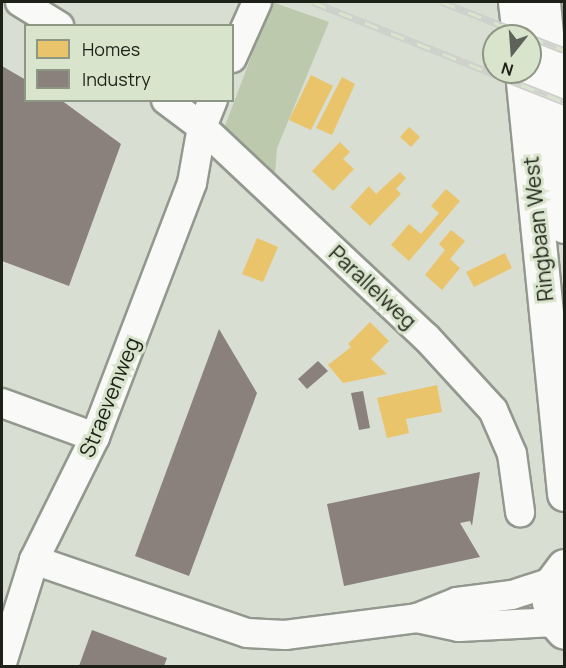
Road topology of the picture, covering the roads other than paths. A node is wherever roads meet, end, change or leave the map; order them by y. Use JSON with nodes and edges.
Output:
{"nodes":[{"id":1,"x":20,"y":2,"type":"edge"},
{"id":2,"x":257,"y":2,"type":"edge"},
{"id":3,"x":515,"y":2,"type":"edge"},
{"id":4,"x":543,"y":2,"type":"edge"},
{"id":5,"x":56,"y":24,"type":"edge"},
{"id":6,"x":518,"y":24,"type":"edge"},
{"id":7,"x":234,"y":54,"type":"edge"},
{"id":8,"x":523,"y":84,"type":"edge"},
{"id":9,"x":169,"y":102,"type":"edge"},
{"id":10,"x":212,"y":102,"type":"edge"},
{"id":11,"x":202,"y":127,"type":"junction"},
{"id":12,"x":564,"y":226,"type":"edge"},
{"id":13,"x":2,"y":403,"type":"edge"},
{"id":14,"x":95,"y":437,"type":"junction"},
{"id":15,"x":564,"y":494,"type":"edge"},
{"id":16,"x":520,"y":512,"type":"dead end"},
{"id":17,"x":34,"y":560,"type":"junction"},
{"id":18,"x":558,"y":574,"type":"edge"},
{"id":19,"x":417,"y":618,"type":"junction"},
{"id":20,"x":560,"y":627,"type":"edge"},
{"id":21,"x":2,"y":663,"type":"edge"}],
"edges":[{"from":1,"to":5,"type":"street"},
{"from":2,"to":7,"type":"street"},
{"from":3,"to":6,"type":"main road"},
{"from":4,"to":12,"type":"main road","name":"Ringbaan West"},
{"from":8,"to":15,"type":"main road","name":"Ringbaan West"},
{"from":9,"to":11,"type":"street","name":"Parallelweg"},
{"from":10,"to":11,"type":"street","name":"Straevenweg"},
{"from":11,"to":14,"type":"street","name":"Straevenweg"},
{"from":11,"to":16,"type":"street","name":"Parallelweg"},
{"from":13,"to":14,"type":"street"},
{"from":14,"to":17,"type":"street","name":"Straevenweg"},
{"from":17,"to":19,"type":"street"},
{"from":17,"to":21,"type":"street","name":"Straevenweg"},
{"from":18,"to":19,"type":"street"},
{"from":18,"to":20,"type":"main road"},
{"from":19,"to":20,"type":"street"}]}
